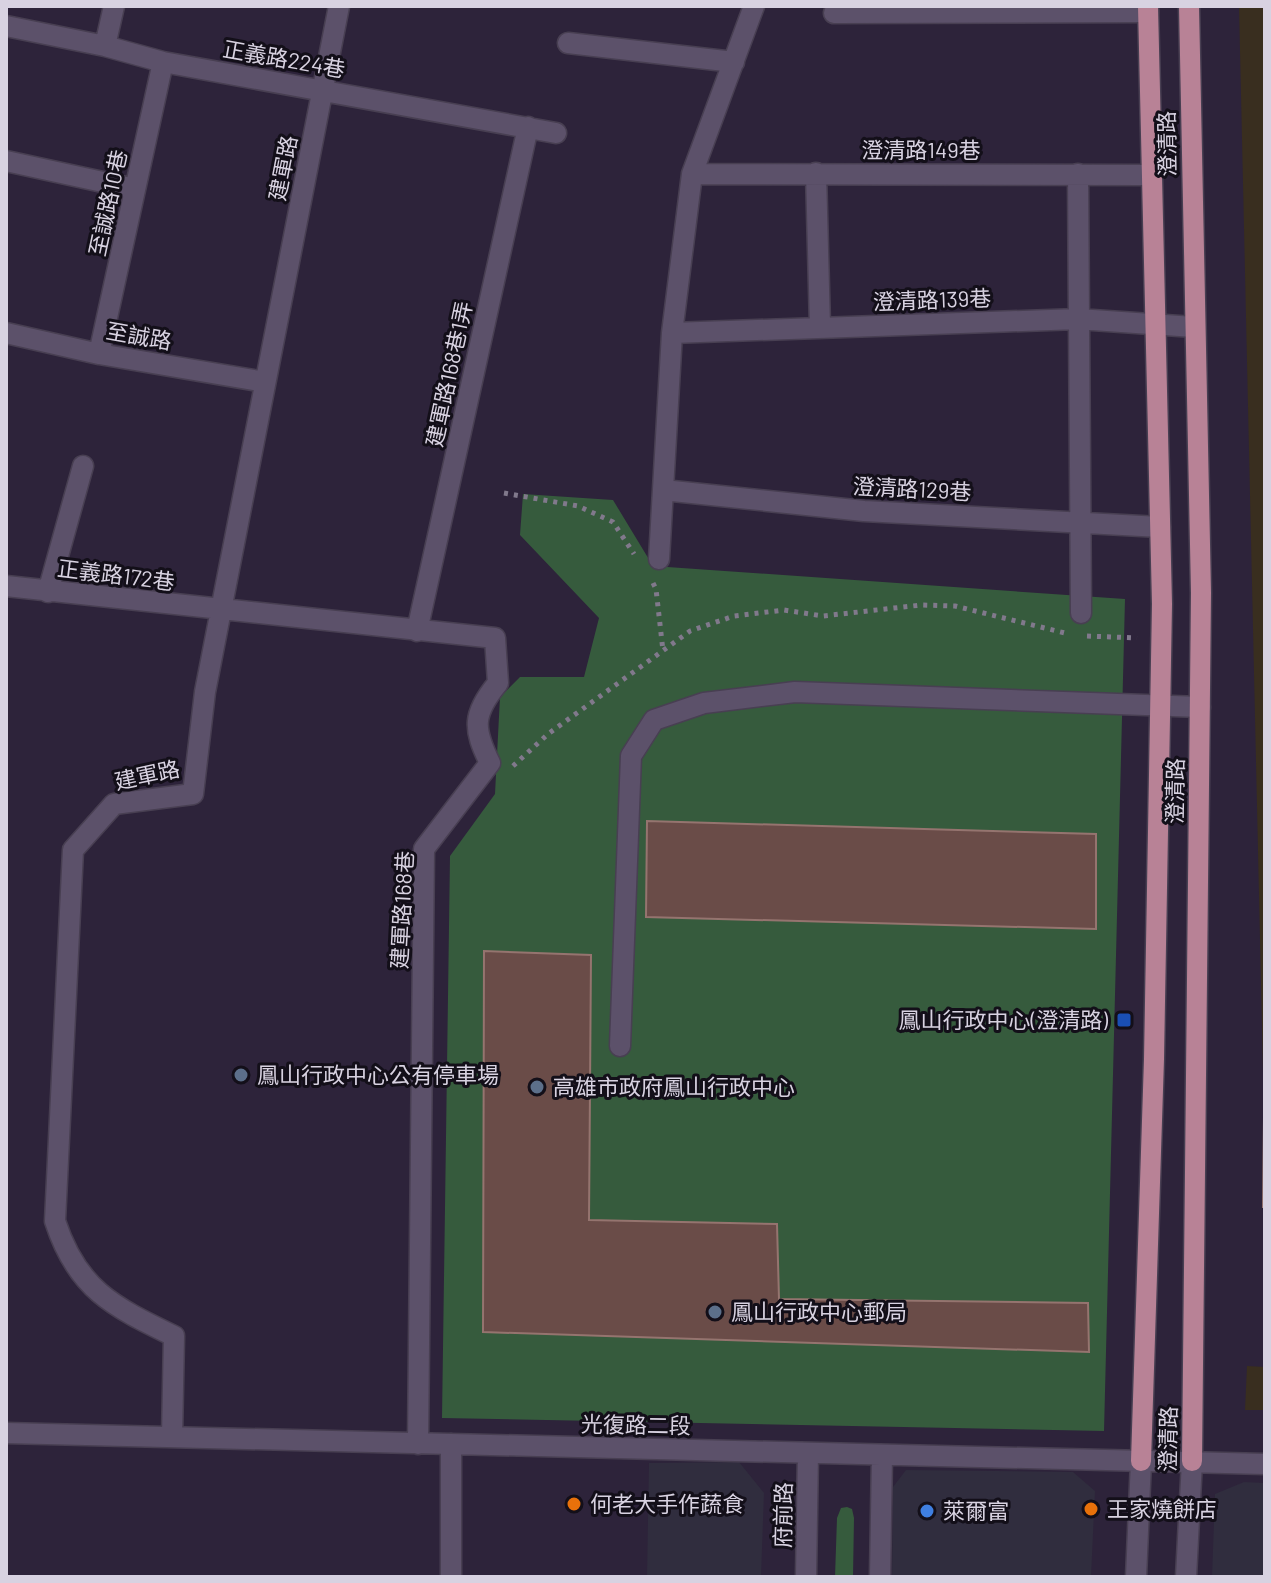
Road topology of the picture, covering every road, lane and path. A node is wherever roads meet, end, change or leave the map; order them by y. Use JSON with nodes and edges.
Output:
{"nodes":[{"id":1,"x":114,"y":6,"type":"edge"},
{"id":2,"x":339,"y":6,"type":"edge"},
{"id":3,"x":754,"y":6,"type":"edge"},
{"id":4,"x":1189,"y":6,"type":"edge"},
{"id":5,"x":1148,"y":8,"type":"edge"},
{"id":6,"x":955,"y":10,"type":"edge"},
{"id":7,"x":834,"y":13,"type":"dead end"},
{"id":8,"x":6,"y":26,"type":"edge"},
{"id":9,"x":568,"y":43,"type":"dead end"},
{"id":10,"x":105,"y":46,"type":"junction"},
{"id":11,"x":163,"y":62,"type":"junction"},
{"id":12,"x":734,"y":62,"type":"junction"},
{"id":13,"x":323,"y":90,"type":"junction"},
{"id":14,"x":528,"y":127,"type":"junction"},
{"id":15,"x":556,"y":133,"type":"dead end"},
{"id":16,"x":6,"y":161,"type":"edge"},
{"id":17,"x":816,"y":173,"type":"junction"},
{"id":18,"x":692,"y":174,"type":"junction"},
{"id":19,"x":1078,"y":174,"type":"junction"},
{"id":20,"x":1150,"y":175,"type":"junction"},
{"id":21,"x":135,"y":189,"type":"junction"},
{"id":22,"x":1078,"y":319,"type":"junction"},
{"id":23,"x":1153,"y":324,"type":"junction"},
{"id":24,"x":820,"y":327,"type":"junction"},
{"id":25,"x":1194,"y":327,"type":"junction"},
{"id":26,"x":6,"y":333,"type":"edge"},
{"id":27,"x":672,"y":333,"type":"junction"},
{"id":28,"x":99,"y":354,"type":"junction"},
{"id":29,"x":265,"y":382,"type":"junction"},
{"id":30,"x":83,"y":466,"type":"dead end"},
{"id":31,"x":663,"y":490,"type":"junction"},
{"id":32,"x":504,"y":493,"type":"dead end"},
{"id":33,"x":1081,"y":521,"type":"junction"},
{"id":34,"x":1160,"y":527,"type":"junction"},
{"id":35,"x":649,"y":566,"type":"junction"},
{"id":36,"x":6,"y":586,"type":"edge"},
{"id":37,"x":48,"y":592,"type":"junction"},
{"id":38,"x":220,"y":612,"type":"junction"},
{"id":39,"x":1081,"y":613,"type":"dead end"},
{"id":40,"x":417,"y":631,"type":"junction"},
{"id":41,"x":1162,"y":636,"type":"junction"},
{"id":42,"x":663,"y":652,"type":"junction"},
{"id":43,"x":1160,"y":707,"type":"junction"},
{"id":44,"x":1200,"y":707,"type":"junction"},
{"id":45,"x":490,"y":763,"type":"junction"},
{"id":46,"x":620,"y":1046,"type":"dead end"},
{"id":47,"x":6,"y":1433,"type":"edge"},
{"id":48,"x":172,"y":1437,"type":"junction"},
{"id":49,"x":418,"y":1444,"type":"junction"},
{"id":50,"x":451,"y":1444,"type":"junction"},
{"id":51,"x":808,"y":1453,"type":"junction"},
{"id":52,"x":882,"y":1455,"type":"junction"},
{"id":53,"x":1141,"y":1461,"type":"junction"},
{"id":54,"x":1192,"y":1461,"type":"junction"},
{"id":55,"x":1265,"y":1464,"type":"edge"},
{"id":56,"x":451,"y":1577,"type":"edge"},
{"id":57,"x":806,"y":1577,"type":"edge"},
{"id":58,"x":880,"y":1577,"type":"edge"},
{"id":59,"x":1136,"y":1577,"type":"edge"},
{"id":60,"x":1186,"y":1577,"type":"edge"}],
"edges":[{"from":1,"to":10,"type":"street"},
{"from":2,"to":13,"type":"street","name":"建軍路"},
{"from":3,"to":12,"type":"street"},
{"from":4,"to":25,"type":"main road","name":"澄清路"},
{"from":5,"to":6,"type":"street"},
{"from":5,"to":20,"type":"main road","name":"澄清路"},
{"from":5,"to":23,"type":"main road","name":"澄清路"},
{"from":6,"to":7,"type":"street"},
{"from":8,"to":10,"type":"street","name":"正義路224巷"},
{"from":9,"to":12,"type":"street"},
{"from":10,"to":11,"type":"street","name":"正義路224巷"},
{"from":11,"to":13,"type":"street","name":"正義路224巷"},
{"from":11,"to":21,"type":"street","name":"至誠路10巷"},
{"from":12,"to":18,"type":"street"},
{"from":13,"to":14,"type":"street","name":"正義路224巷"},
{"from":13,"to":29,"type":"street","name":"建軍路"},
{"from":14,"to":15,"type":"street","name":"正義路224巷"},
{"from":14,"to":40,"type":"street","name":"建軍路168巷1弄"},
{"from":16,"to":21,"type":"street"},
{"from":17,"to":18,"type":"street","name":"澄清路149巷"},
{"from":17,"to":19,"type":"street","name":"澄清路149巷"},
{"from":17,"to":24,"type":"street"},
{"from":18,"to":27,"type":"street"},
{"from":19,"to":20,"type":"street","name":"澄清路149巷"},
{"from":19,"to":22,"type":"street"},
{"from":20,"to":23,"type":"main road","name":"澄清路"},
{"from":21,"to":28,"type":"street","name":"至誠路10巷"},
{"from":22,"to":23,"type":"street","name":"澄清路139巷"},
{"from":22,"to":24,"type":"street","name":"澄清路139巷"},
{"from":22,"to":33,"type":"street"},
{"from":23,"to":25,"type":"street","name":"澄清路139巷"},
{"from":23,"to":34,"type":"main road","name":"澄清路"},
{"from":24,"to":27,"type":"street","name":"澄清路139巷"},
{"from":25,"to":44,"type":"main road","name":"澄清路"},
{"from":26,"to":28,"type":"street","name":"至誠路"},
{"from":27,"to":31,"type":"street"},
{"from":28,"to":29,"type":"street","name":"至誠路"},
{"from":29,"to":38,"type":"street","name":"建軍路"},
{"from":30,"to":37,"type":"street"},
{"from":31,"to":33,"type":"street","name":"澄清路129巷"},
{"from":31,"to":35,"type":"street"},
{"from":32,"to":35,"type":"path"},
{"from":33,"to":34,"type":"street","name":"澄清路129巷"},
{"from":33,"to":39,"type":"street"},
{"from":34,"to":41,"type":"main road","name":"澄清路"},
{"from":35,"to":42,"type":"path"},
{"from":36,"to":37,"type":"street","name":"正義路172巷"},
{"from":37,"to":38,"type":"street","name":"正義路172巷"},
{"from":38,"to":40,"type":"street"},
{"from":38,"to":48,"type":"street","name":"建軍路"},
{"from":40,"to":45,"type":"street"},
{"from":41,"to":42,"type":"path"},
{"from":41,"to":43,"type":"main road","name":"澄清路"},
{"from":42,"to":45,"type":"path"},
{"from":43,"to":44,"type":"street"},
{"from":43,"to":46,"type":"street"},
{"from":43,"to":53,"type":"main road","name":"澄清路"},
{"from":44,"to":54,"type":"main road","name":"澄清路"},
{"from":45,"to":49,"type":"street","name":"建軍路168巷"},
{"from":47,"to":48,"type":"street","name":"光復路二段"},
{"from":48,"to":49,"type":"street","name":"光復路二段"},
{"from":49,"to":50,"type":"street","name":"光復路二段"},
{"from":50,"to":51,"type":"street","name":"光復路二段"},
{"from":50,"to":56,"type":"street"},
{"from":51,"to":52,"type":"street","name":"光復路二段"},
{"from":51,"to":57,"type":"street","name":"府前路"},
{"from":52,"to":53,"type":"street","name":"光復路二段"},
{"from":52,"to":58,"type":"street"},
{"from":53,"to":54,"type":"street","name":"光復路二段"},
{"from":53,"to":59,"type":"street","name":"澄清路"},
{"from":54,"to":55,"type":"street","name":"光復路二段"},
{"from":54,"to":60,"type":"street","name":"澄清路"}]}
